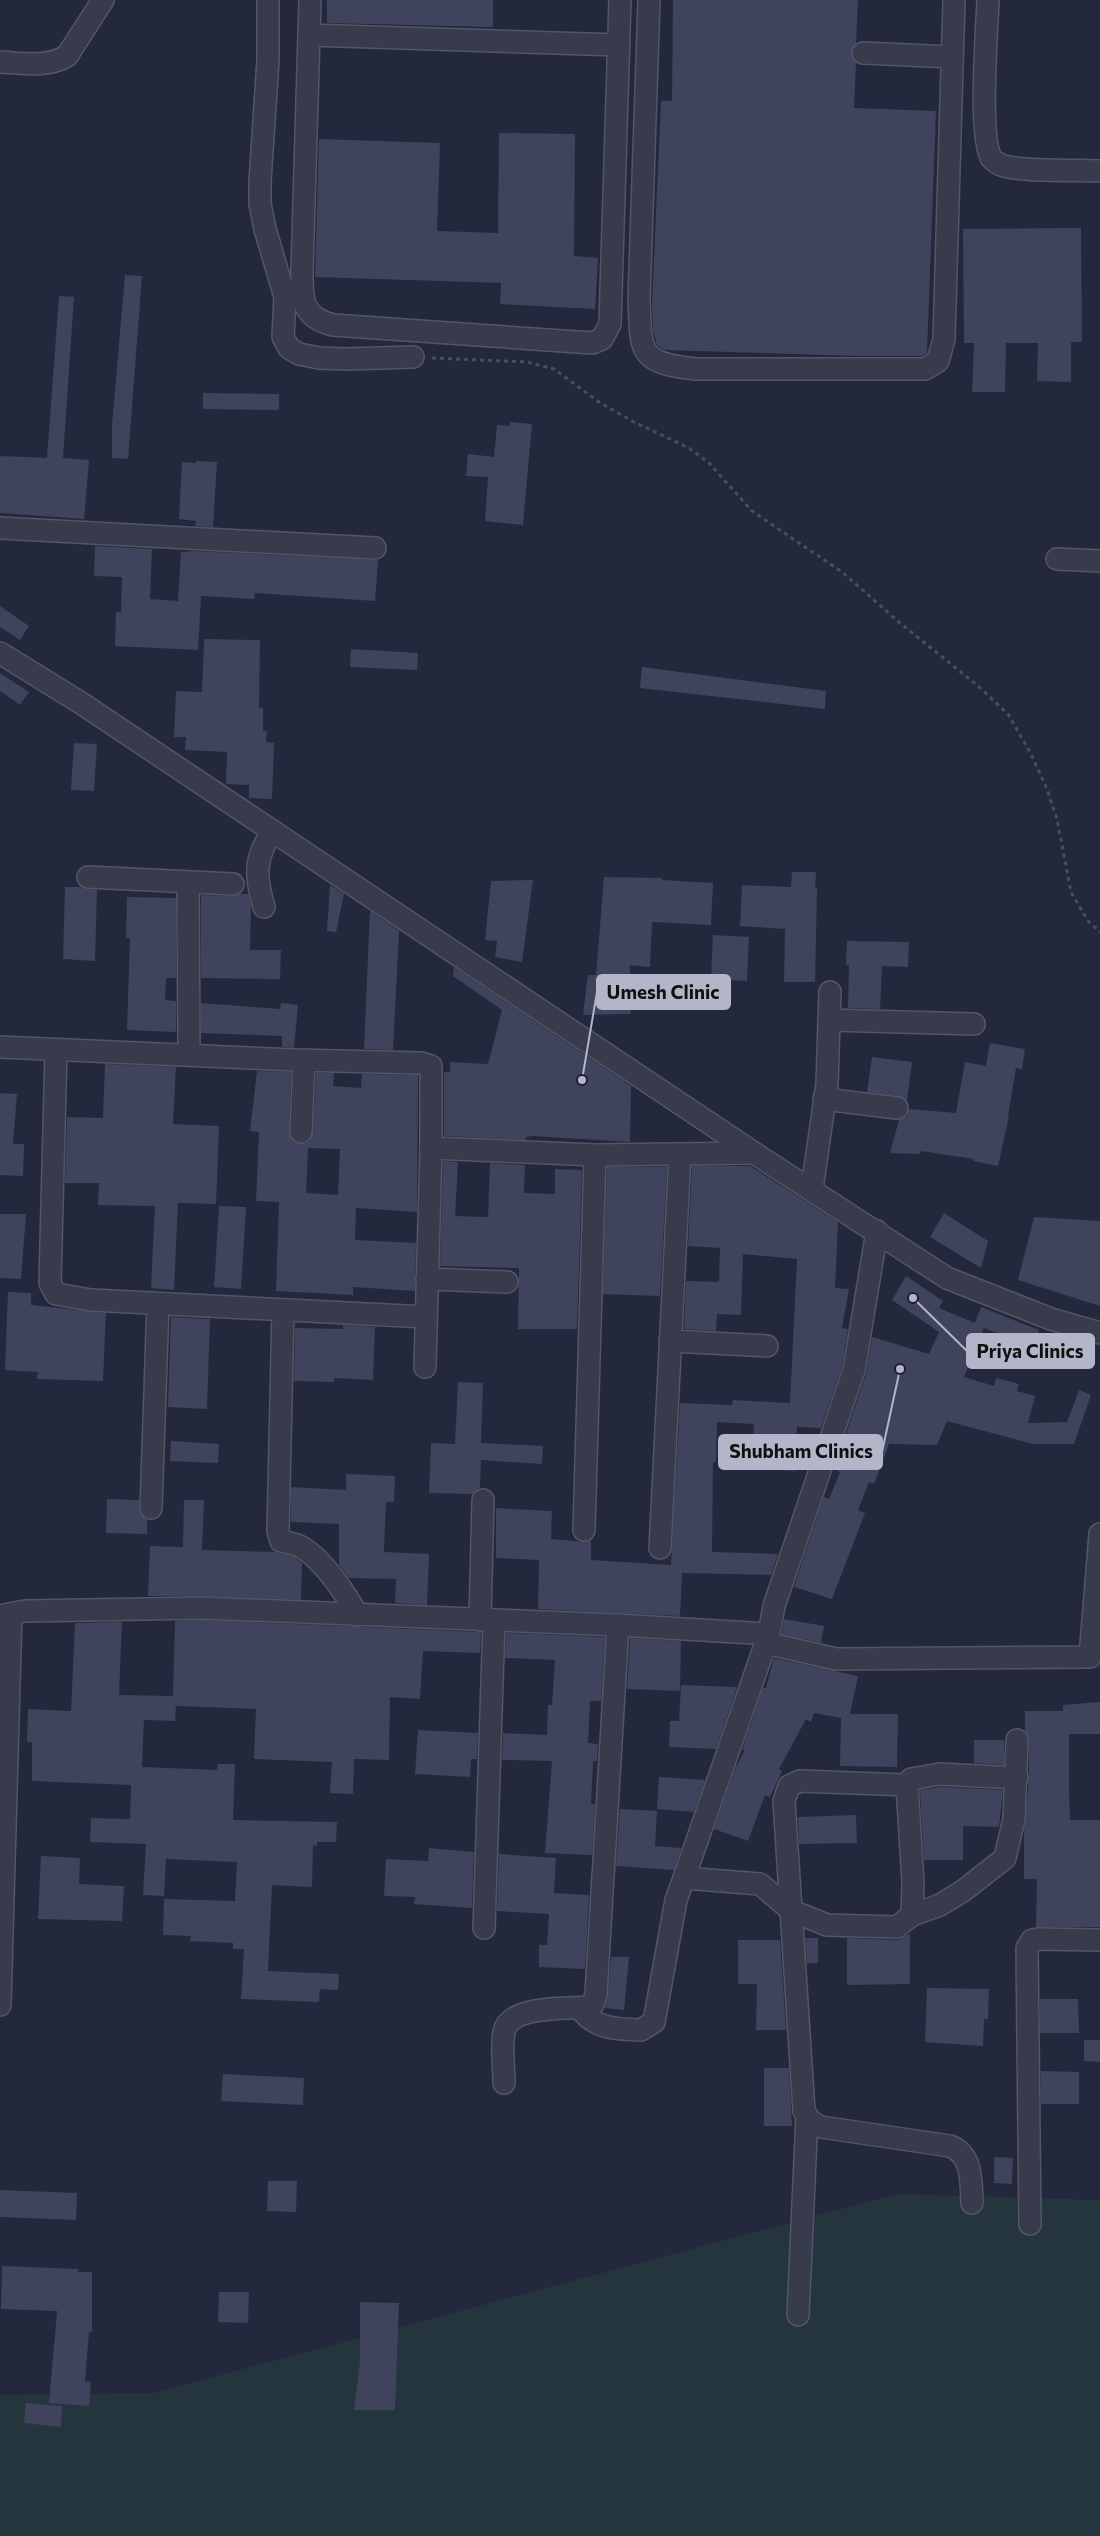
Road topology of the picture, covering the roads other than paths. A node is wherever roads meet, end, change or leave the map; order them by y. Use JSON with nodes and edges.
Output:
{"nodes":[{"id":1,"x":103,"y":0,"type":"edge"},
{"id":2,"x":268,"y":0,"type":"edge"},
{"id":3,"x":310,"y":0,"type":"edge"},
{"id":4,"x":620,"y":0,"type":"edge"},
{"id":5,"x":649,"y":0,"type":"edge"},
{"id":6,"x":954,"y":0,"type":"edge"},
{"id":7,"x":988,"y":0,"type":"edge"},
{"id":8,"x":309,"y":35,"type":"junction"},
{"id":9,"x":618,"y":45,"type":"junction"},
{"id":10,"x":863,"y":53,"type":"dead end"},
{"id":11,"x":952,"y":57,"type":"junction"},
{"id":12,"x":0,"y":62,"type":"edge"},
{"id":13,"x":1100,"y":171,"type":"edge"},
{"id":14,"x":413,"y":357,"type":"road end"},
{"id":15,"x":0,"y":528,"type":"edge"},
{"id":16,"x":376,"y":548,"type":"dead end"},
{"id":17,"x":1057,"y":559,"type":"dead end"},
{"id":18,"x":1100,"y":561,"type":"edge"},
{"id":19,"x":0,"y":653,"type":"edge"},
{"id":20,"x":273,"y":831,"type":"junction"},
{"id":21,"x":88,"y":877,"type":"dead end"},
{"id":22,"x":188,"y":883,"type":"junction"},
{"id":23,"x":232,"y":884,"type":"dead end"},
{"id":24,"x":264,"y":907,"type":"dead end"},
{"id":25,"x":830,"y":992,"type":"dead end"},
{"id":26,"x":829,"y":1020,"type":"junction"},
{"id":27,"x":974,"y":1024,"type":"dead end"},
{"id":28,"x":0,"y":1047,"type":"edge"},
{"id":29,"x":56,"y":1050,"type":"junction"},
{"id":30,"x":189,"y":1055,"type":"junction"},
{"id":31,"x":299,"y":1060,"type":"junction"},
{"id":32,"x":824,"y":1099,"type":"junction"},
{"id":33,"x":897,"y":1108,"type":"dead end"},
{"id":34,"x":297,"y":1132,"type":"dead end"},
{"id":35,"x":431,"y":1148,"type":"junction"},
{"id":36,"x":754,"y":1153,"type":"junction"},
{"id":37,"x":595,"y":1154,"type":"junction"},
{"id":38,"x":680,"y":1154,"type":"junction"},
{"id":39,"x":812,"y":1189,"type":"junction"},
{"id":40,"x":876,"y":1231,"type":"junction"},
{"id":41,"x":426,"y":1279,"type":"junction"},
{"id":42,"x":507,"y":1282,"type":"dead end"},
{"id":43,"x":158,"y":1304,"type":"junction"},
{"id":44,"x":283,"y":1310,"type":"junction"},
{"id":45,"x":426,"y":1317,"type":"junction"},
{"id":46,"x":1100,"y":1333,"type":"edge"},
{"id":47,"x":670,"y":1341,"type":"junction"},
{"id":48,"x":767,"y":1346,"type":"dead end"},
{"id":49,"x":426,"y":1367,"type":"dead end"},
{"id":50,"x":483,"y":1500,"type":"dead end"},
{"id":51,"x":151,"y":1508,"type":"dead end"},
{"id":52,"x":584,"y":1530,"type":"dead end"},
{"id":53,"x":1100,"y":1534,"type":"edge"},
{"id":54,"x":660,"y":1548,"type":"dead end"},
{"id":55,"x":5,"y":1615,"type":"edge"},
{"id":56,"x":357,"y":1615,"type":"junction"},
{"id":57,"x":487,"y":1621,"type":"junction"},
{"id":58,"x":618,"y":1625,"type":"junction"},
{"id":59,"x":768,"y":1639,"type":"junction"},
{"id":60,"x":1017,"y":1740,"type":"dead end"},
{"id":61,"x":1017,"y":1778,"type":"junction"},
{"id":62,"x":907,"y":1785,"type":"junction"},
{"id":63,"x":684,"y":1878,"type":"junction"},
{"id":64,"x":792,"y":1911,"type":"junction"},
{"id":65,"x":912,"y":1915,"type":"junction"},
{"id":66,"x":1,"y":1918,"type":"edge"},
{"id":67,"x":484,"y":1928,"type":"dead end"},
{"id":68,"x":1100,"y":1940,"type":"edge"},
{"id":69,"x":0,"y":2005,"type":"edge"},
{"id":70,"x":580,"y":2008,"type":"junction"},
{"id":71,"x":504,"y":2082,"type":"dead end"},
{"id":72,"x":807,"y":2116,"type":"junction"},
{"id":73,"x":972,"y":2203,"type":"dead end"},
{"id":74,"x":1030,"y":2224,"type":"dead end"},
{"id":75,"x":798,"y":2315,"type":"dead end"}],
"edges":[{"from":1,"to":12,"type":"street"},
{"from":2,"to":14,"type":"street"},
{"from":3,"to":8,"type":"street"},
{"from":4,"to":9,"type":"street"},
{"from":5,"to":11,"type":"street"},
{"from":6,"to":11,"type":"street"},
{"from":7,"to":13,"type":"street"},
{"from":8,"to":9,"type":"street"},
{"from":8,"to":9,"type":"street"},
{"from":10,"to":11,"type":"street"},
{"from":15,"to":16,"type":"street"},
{"from":17,"to":18,"type":"street"},
{"from":19,"to":20,"type":"street"},
{"from":20,"to":24,"type":"street"},
{"from":20,"to":36,"type":"street"},
{"from":21,"to":22,"type":"street"},
{"from":22,"to":23,"type":"street"},
{"from":22,"to":30,"type":"street"},
{"from":25,"to":26,"type":"street"},
{"from":26,"to":27,"type":"street"},
{"from":26,"to":32,"type":"street"},
{"from":28,"to":29,"type":"street"},
{"from":29,"to":30,"type":"street"},
{"from":29,"to":43,"type":"street"},
{"from":30,"to":31,"type":"street"},
{"from":31,"to":34,"type":"street"},
{"from":31,"to":35,"type":"street"},
{"from":32,"to":33,"type":"street"},
{"from":32,"to":39,"type":"street"},
{"from":35,"to":37,"type":"street"},
{"from":35,"to":41,"type":"street"},
{"from":36,"to":38,"type":"street"},
{"from":36,"to":39,"type":"street"},
{"from":37,"to":38,"type":"street"},
{"from":37,"to":52,"type":"street"},
{"from":38,"to":47,"type":"street"},
{"from":39,"to":40,"type":"street"},
{"from":40,"to":46,"type":"street"},
{"from":40,"to":59,"type":"street"},
{"from":41,"to":42,"type":"street"},
{"from":41,"to":45,"type":"street"},
{"from":43,"to":44,"type":"street"},
{"from":43,"to":51,"type":"street"},
{"from":44,"to":45,"type":"street"},
{"from":44,"to":56,"type":"street"},
{"from":45,"to":49,"type":"street"},
{"from":47,"to":48,"type":"street"},
{"from":47,"to":54,"type":"street"},
{"from":50,"to":57,"type":"street"},
{"from":53,"to":59,"type":"street"},
{"from":55,"to":56,"type":"street"},
{"from":55,"to":66,"type":"street"},
{"from":56,"to":57,"type":"street"},
{"from":57,"to":58,"type":"street"},
{"from":57,"to":67,"type":"street"},
{"from":58,"to":59,"type":"street"},
{"from":58,"to":70,"type":"street"},
{"from":59,"to":63,"type":"street"},
{"from":60,"to":61,"type":"street"},
{"from":61,"to":62,"type":"street"},
{"from":61,"to":65,"type":"street"},
{"from":62,"to":64,"type":"street"},
{"from":62,"to":65,"type":"street"},
{"from":63,"to":64,"type":"street"},
{"from":63,"to":70,"type":"street"},
{"from":64,"to":65,"type":"street"},
{"from":64,"to":72,"type":"street"},
{"from":66,"to":69,"type":"street"},
{"from":68,"to":74,"type":"street"},
{"from":70,"to":71,"type":"street"},
{"from":72,"to":73,"type":"street"},
{"from":72,"to":75,"type":"street"}]}
